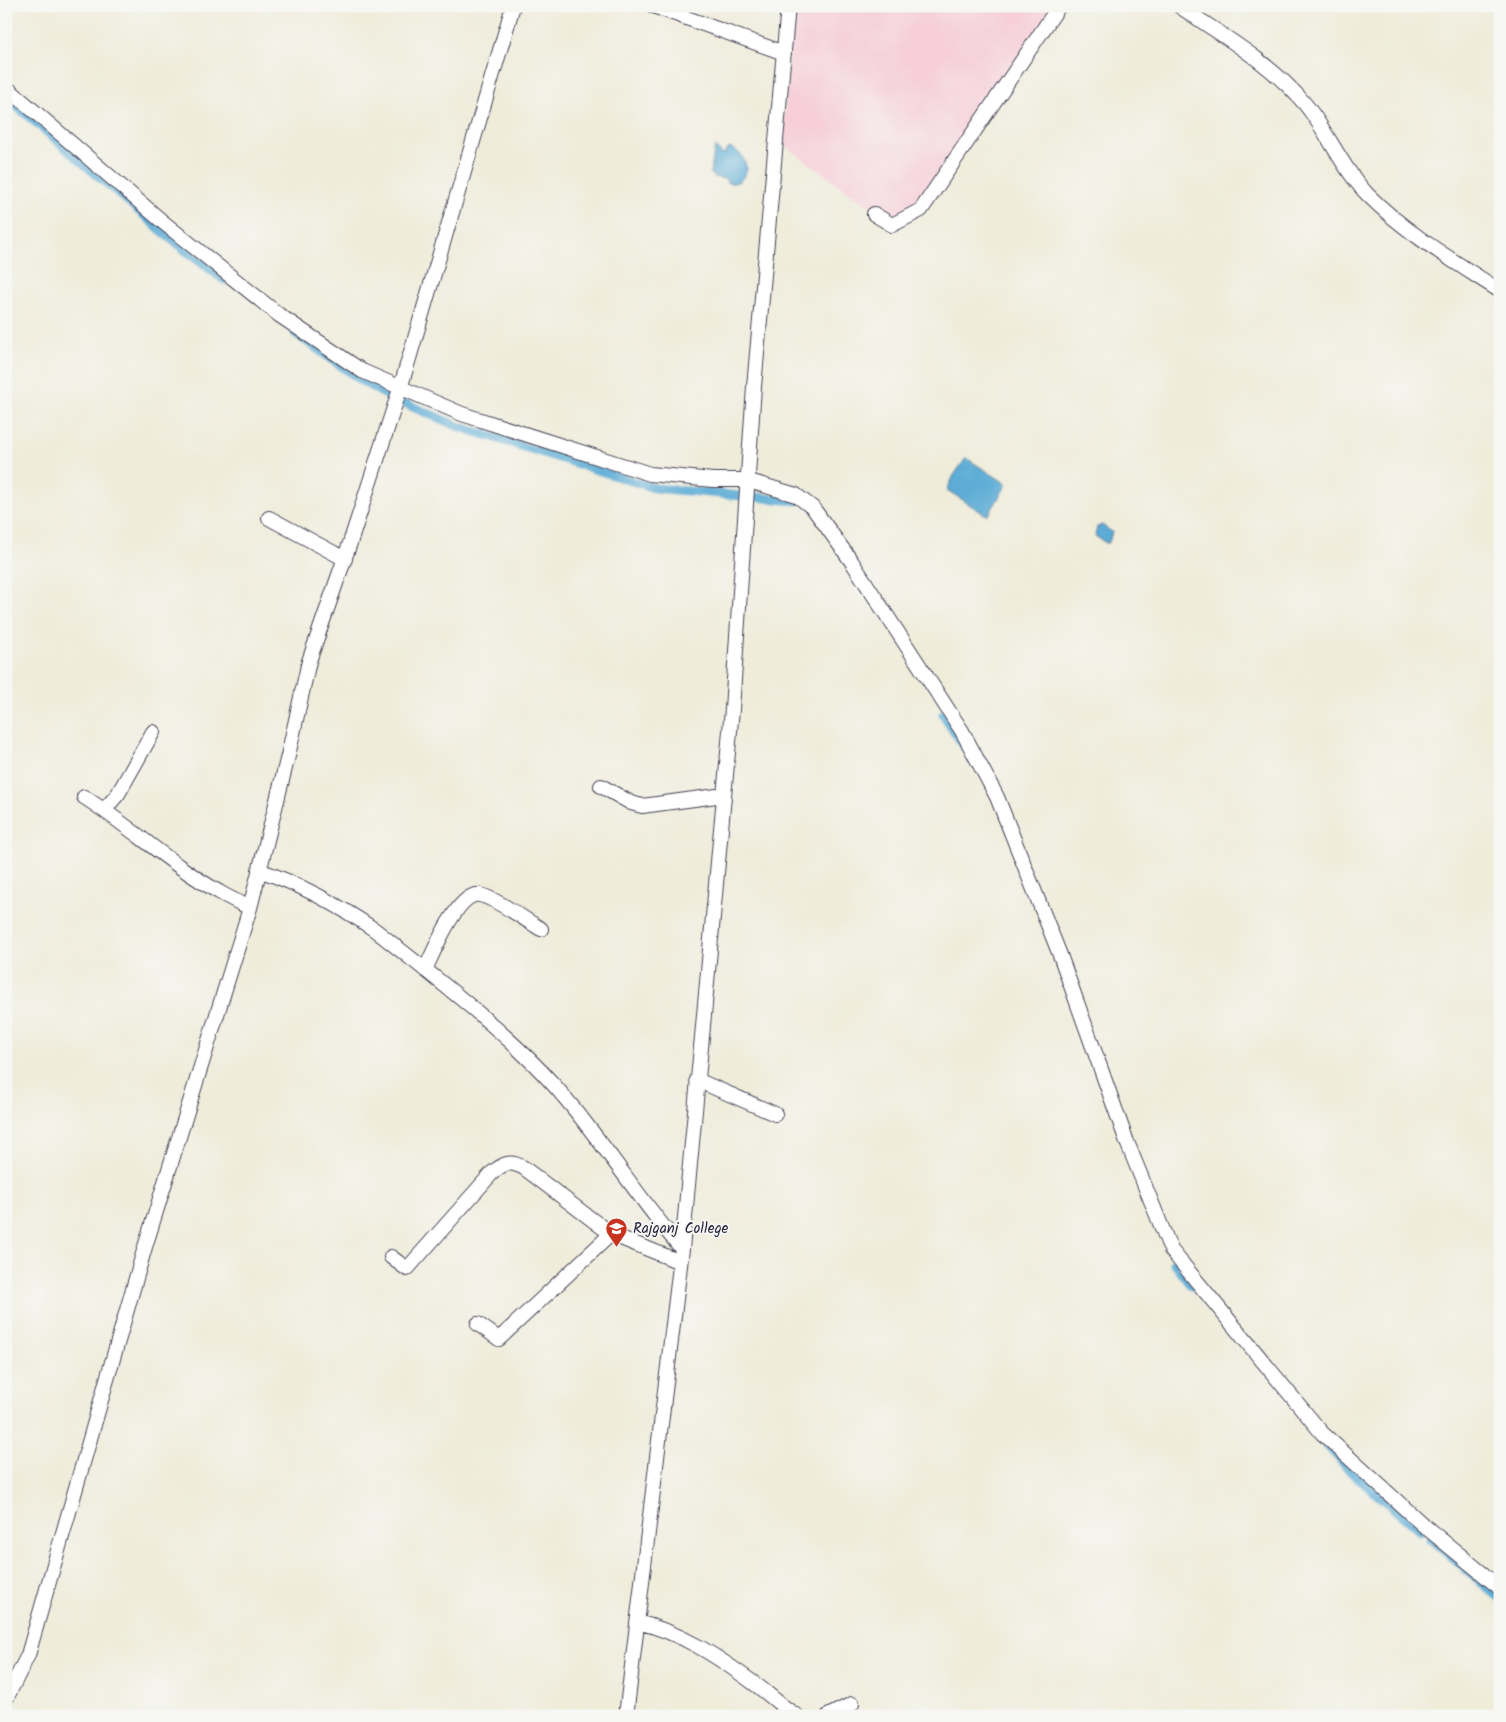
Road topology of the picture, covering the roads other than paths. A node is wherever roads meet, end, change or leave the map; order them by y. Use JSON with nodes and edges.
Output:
{"nodes":[{"id":1,"x":513,"y":6,"type":"edge"},
{"id":2,"x":653,"y":6,"type":"edge"},
{"id":3,"x":788,"y":6,"type":"edge"},
{"id":4,"x":1059,"y":6,"type":"edge"},
{"id":5,"x":1179,"y":6,"type":"edge"},
{"id":6,"x":784,"y":53,"type":"junction"},
{"id":7,"x":6,"y":87,"type":"edge"},
{"id":8,"x":874,"y":214,"type":"dead end"},
{"id":9,"x":1500,"y":291,"type":"edge"},
{"id":10,"x":398,"y":396,"type":"junction"},
{"id":11,"x":746,"y":489,"type":"junction"},
{"id":12,"x":268,"y":518,"type":"dead end"},
{"id":13,"x":345,"y":559,"type":"junction"},
{"id":14,"x":153,"y":732,"type":"dead end"},
{"id":15,"x":601,"y":786,"type":"dead end"},
{"id":16,"x":724,"y":795,"type":"junction"},
{"id":17,"x":84,"y":797,"type":"dead end"},
{"id":18,"x":105,"y":809,"type":"junction"},
{"id":19,"x":259,"y":870,"type":"junction"},
{"id":20,"x":250,"y":908,"type":"junction"},
{"id":21,"x":541,"y":929,"type":"dead end"},
{"id":22,"x":425,"y":970,"type":"junction"},
{"id":23,"x":697,"y":1080,"type":"junction"},
{"id":24,"x":774,"y":1114,"type":"dead end"},
{"id":25,"x":611,"y":1234,"type":"junction"},
{"id":26,"x":681,"y":1255,"type":"junction"},
{"id":27,"x":391,"y":1257,"type":"dead end"},
{"id":28,"x":478,"y":1324,"type":"dead end"},
{"id":29,"x":1500,"y":1588,"type":"edge"},
{"id":30,"x":637,"y":1622,"type":"junction"},
{"id":31,"x":8,"y":1690,"type":"edge"},
{"id":32,"x":852,"y":1704,"type":"dead end"},
{"id":33,"x":626,"y":1716,"type":"edge"},
{"id":34,"x":797,"y":1716,"type":"edge"},
{"id":35,"x":828,"y":1716,"type":"edge"}],
"edges":[{"from":1,"to":10,"type":"street"},
{"from":2,"to":6,"type":"street"},
{"from":3,"to":6,"type":"street"},
{"from":4,"to":8,"type":"street"},
{"from":5,"to":9,"type":"street"},
{"from":6,"to":11,"type":"street"},
{"from":7,"to":10,"type":"street"},
{"from":10,"to":11,"type":"street"},
{"from":10,"to":13,"type":"street"},
{"from":11,"to":16,"type":"street"},
{"from":11,"to":29,"type":"street"},
{"from":12,"to":13,"type":"street"},
{"from":13,"to":19,"type":"street"},
{"from":14,"to":18,"type":"street"},
{"from":15,"to":16,"type":"street"},
{"from":16,"to":23,"type":"street"},
{"from":17,"to":18,"type":"street"},
{"from":18,"to":20,"type":"street"},
{"from":19,"to":20,"type":"street"},
{"from":19,"to":22,"type":"street"},
{"from":20,"to":31,"type":"street"},
{"from":21,"to":22,"type":"street"},
{"from":22,"to":26,"type":"street"},
{"from":23,"to":24,"type":"street"},
{"from":23,"to":26,"type":"street"},
{"from":25,"to":26,"type":"street"},
{"from":25,"to":27,"type":"street"},
{"from":25,"to":28,"type":"street"},
{"from":26,"to":30,"type":"street"},
{"from":30,"to":33,"type":"street"},
{"from":30,"to":34,"type":"street"},
{"from":32,"to":35,"type":"street"}]}
